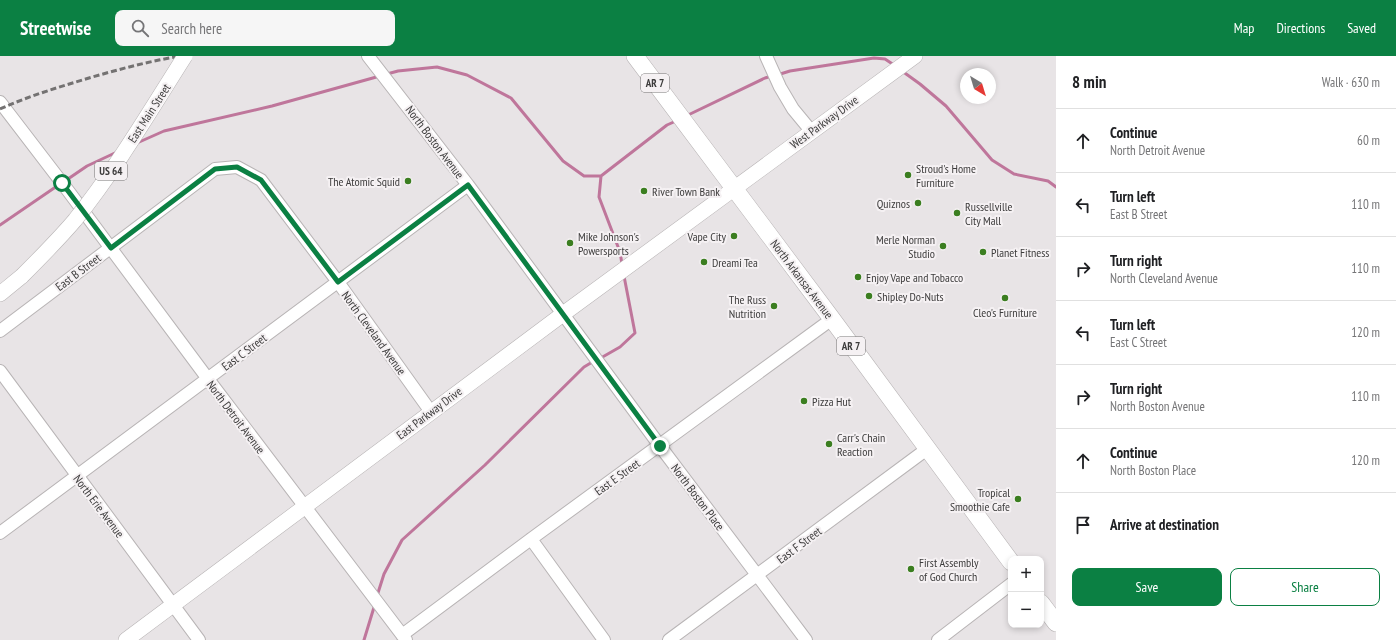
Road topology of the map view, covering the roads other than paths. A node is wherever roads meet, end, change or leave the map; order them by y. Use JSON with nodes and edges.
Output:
{"nodes":[{"id":1,"x":185,"y":56,"type":"edge"},
{"id":2,"x":368,"y":56,"type":"edge"},
{"id":3,"x":635,"y":56,"type":"edge"},
{"id":4,"x":766,"y":56,"type":"edge"},
{"id":5,"x":910,"y":59,"type":"edge"},
{"id":6,"x":0,"y":102,"type":"edge"},
{"id":7,"x":812,"y":132,"type":"junction"},
{"id":8,"x":237,"y":167,"type":"joint"},
{"id":9,"x":468,"y":185,"type":"junction"},
{"id":10,"x":734,"y":189,"type":"junction"},
{"id":11,"x":111,"y":248,"type":"junction"},
{"id":12,"x":338,"y":282,"type":"junction"},
{"id":13,"x":0,"y":294,"type":"edge"},
{"id":14,"x":563,"y":314,"type":"junction"},
{"id":15,"x":832,"y":319,"type":"junction"},
{"id":16,"x":0,"y":331,"type":"edge"},
{"id":17,"x":0,"y":371,"type":"edge"},
{"id":18,"x":208,"y":379,"type":"junction"},
{"id":19,"x":431,"y":412,"type":"junction"},
{"id":20,"x":660,"y":446,"type":"junction"},
{"id":21,"x":927,"y":448,"type":"junction"},
{"id":22,"x":77,"y":476,"type":"junction"},
{"id":23,"x":304,"y":506,"type":"junction"},
{"id":24,"x":0,"y":533,"type":"edge"},
{"id":25,"x":531,"y":539,"type":"junction"},
{"id":26,"x":1008,"y":558,"type":"edge"},
{"id":27,"x":757,"y":575,"type":"junction"},
{"id":28,"x":1008,"y":586,"type":"edge"},
{"id":29,"x":173,"y":605,"type":"junction"},
{"id":30,"x":1044,"y":607,"type":"edge"},
{"id":31,"x":1056,"y":623,"type":"edge"},
{"id":32,"x":404,"y":638,"type":"edge"},
{"id":33,"x":126,"y":640,"type":"edge"},
{"id":34,"x":199,"y":640,"type":"edge"},
{"id":35,"x":604,"y":640,"type":"edge"},
{"id":36,"x":669,"y":640,"type":"edge"},
{"id":37,"x":806,"y":640,"type":"edge"},
{"id":38,"x":938,"y":640,"type":"edge"}],
"edges":[{"from":1,"to":13,"type":"main road","name":"East Main Street","number":"US 64","bridge":true},
{"from":2,"to":9,"type":"street","name":"North Boston Avenue"},
{"from":3,"to":10,"type":"highway","name":"North Arkansas Avenue","number":"AR 7"},
{"from":4,"to":7,"type":"street"},
{"from":5,"to":7,"type":"main road","name":"West Parkway Drive"},
{"from":6,"to":11,"type":"street","name":"North Detroit Avenue"},
{"from":7,"to":10,"type":"main road","name":"West Parkway Drive"},
{"from":8,"to":11,"type":"street","name":"East B Street"},
{"from":8,"to":12,"type":"street","name":"North Cleveland Avenue"},
{"from":9,"to":12,"type":"street","name":"East C Street"},
{"from":9,"to":14,"type":"street","name":"North Boston Avenue"},
{"from":10,"to":14,"type":"main road","name":"East Parkway Drive"},
{"from":10,"to":15,"type":"highway","name":"North Arkansas Avenue","number":"AR 7"},
{"from":11,"to":16,"type":"street","name":"East B Street"},
{"from":11,"to":18,"type":"street","name":"North Detroit Avenue"},
{"from":12,"to":18,"type":"street","name":"East C Street"},
{"from":12,"to":19,"type":"street","name":"North Cleveland Avenue"},
{"from":14,"to":19,"type":"main road","name":"East Parkway Drive"},
{"from":14,"to":20,"type":"street","name":"North Boston Place"},
{"from":15,"to":20,"type":"street","name":"East E Street"},
{"from":15,"to":21,"type":"highway","name":"North Arkansas Avenue","number":"AR 7"},
{"from":17,"to":22,"type":"street","name":"North Erie Avenue"},
{"from":18,"to":22,"type":"street","name":"East C Street"},
{"from":18,"to":23,"type":"street","name":"North Detroit Avenue"},
{"from":19,"to":23,"type":"main road","name":"East Parkway Drive"},
{"from":20,"to":25,"type":"street","name":"East E Street"},
{"from":20,"to":27,"type":"street","name":"North Boston Place"},
{"from":21,"to":26,"type":"highway","name":"North Arkansas Avenue","number":"AR 7"},
{"from":21,"to":27,"type":"street","name":"East F Street"},
{"from":22,"to":24,"type":"street","name":"East C Street"},
{"from":22,"to":29,"type":"street","name":"North Erie Avenue"},
{"from":23,"to":29,"type":"main road","name":"East Parkway Drive"},
{"from":23,"to":32,"type":"street","name":"North Detroit Avenue"},
{"from":25,"to":32,"type":"street","name":"East E Street"},
{"from":25,"to":35,"type":"street"},
{"from":27,"to":36,"type":"street","name":"East F Street"},
{"from":27,"to":37,"type":"street","name":"North Boston Place"},
{"from":28,"to":38,"type":"street"},
{"from":29,"to":33,"type":"main road","name":"East Parkway Drive"},
{"from":29,"to":34,"type":"street","name":"North Erie Avenue"},
{"from":30,"to":31,"type":"highway"}]}
